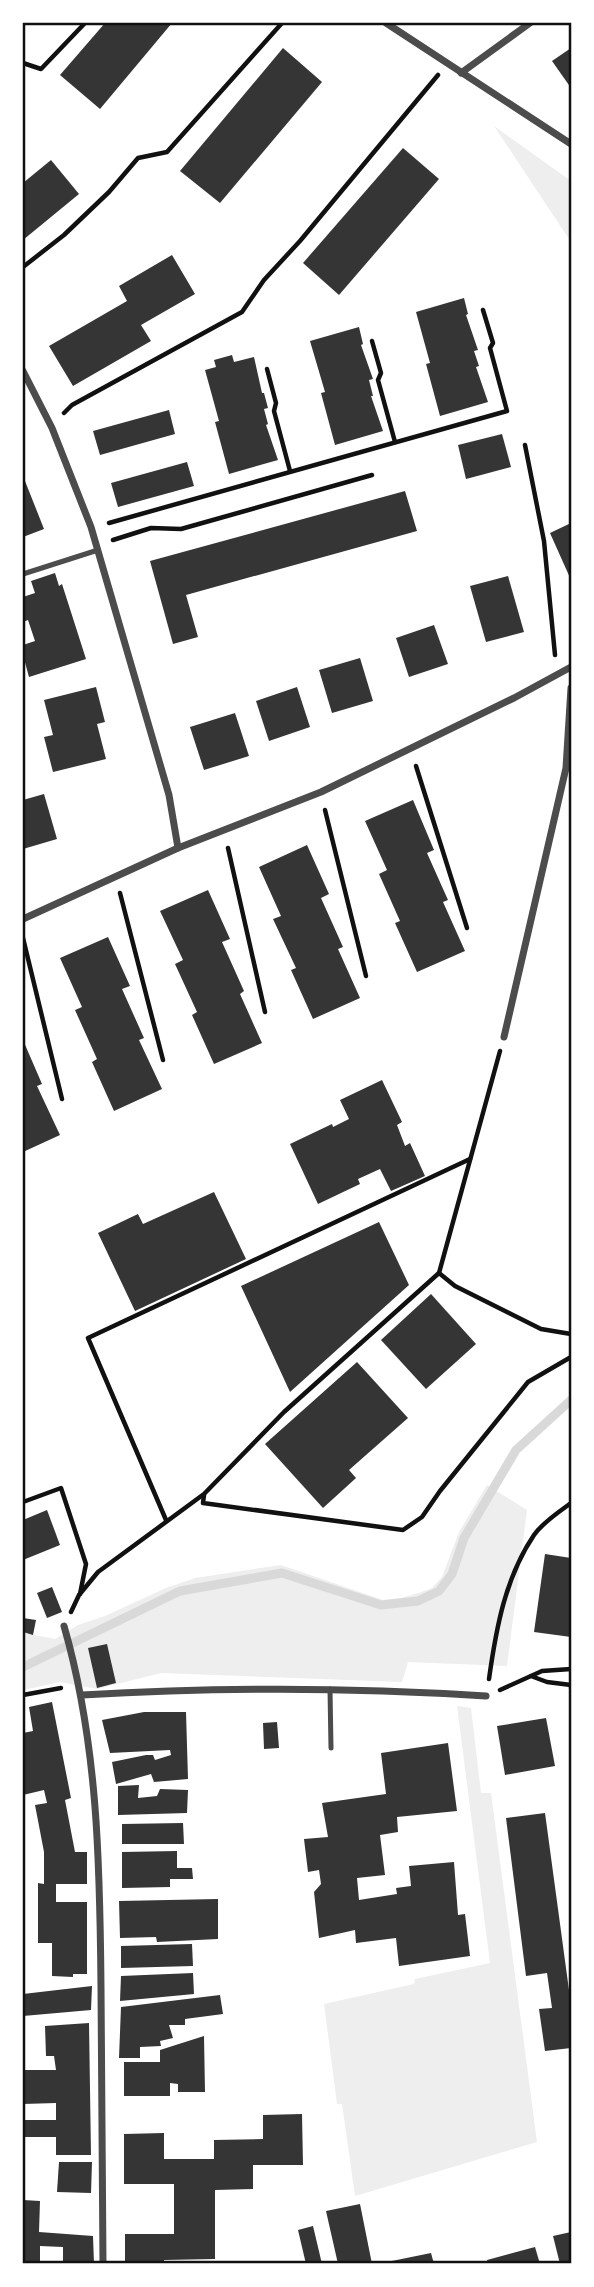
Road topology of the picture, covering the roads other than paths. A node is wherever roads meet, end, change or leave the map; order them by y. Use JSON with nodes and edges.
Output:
{"nodes":[{"id":1,"x":386,"y":23,"type":"edge"},
{"id":2,"x":530,"y":23,"type":"edge"},
{"id":3,"x":461,"y":73,"type":"junction"},
{"id":4,"x":571,"y":144,"type":"edge"},
{"id":5,"x":23,"y":371,"type":"edge"},
{"id":6,"x":98,"y":550,"type":"junction"},
{"id":7,"x":23,"y":574,"type":"edge"},
{"id":8,"x":571,"y":667,"type":"edge"},
{"id":9,"x":571,"y":688,"type":"edge"},
{"id":10,"x":178,"y":848,"type":"junction"},
{"id":11,"x":23,"y":919,"type":"edge"},
{"id":12,"x":504,"y":1037,"type":"road end"},
{"id":13,"x":64,"y":1626,"type":"road end"},
{"id":14,"x":330,"y":1689,"type":"junction"},
{"id":15,"x":82,"y":1695,"type":"junction"},
{"id":16,"x":486,"y":1696,"type":"road end"},
{"id":17,"x":331,"y":1748,"type":"dead end"},
{"id":18,"x":103,"y":2264,"type":"edge"}],
"edges":[{"from":1,"to":3,"type":"street"},
{"from":2,"to":3,"type":"street"},
{"from":3,"to":4,"type":"street"},
{"from":5,"to":6,"type":"street"},
{"from":6,"to":7,"type":"lane"},
{"from":6,"to":10,"type":"street"},
{"from":8,"to":10,"type":"street"},
{"from":9,"to":12,"type":"street"},
{"from":10,"to":11,"type":"street"},
{"from":13,"to":15,"type":"street"},
{"from":14,"to":15,"type":"street"},
{"from":14,"to":16,"type":"street"},
{"from":14,"to":17,"type":"lane"},
{"from":15,"to":18,"type":"street"}]}
